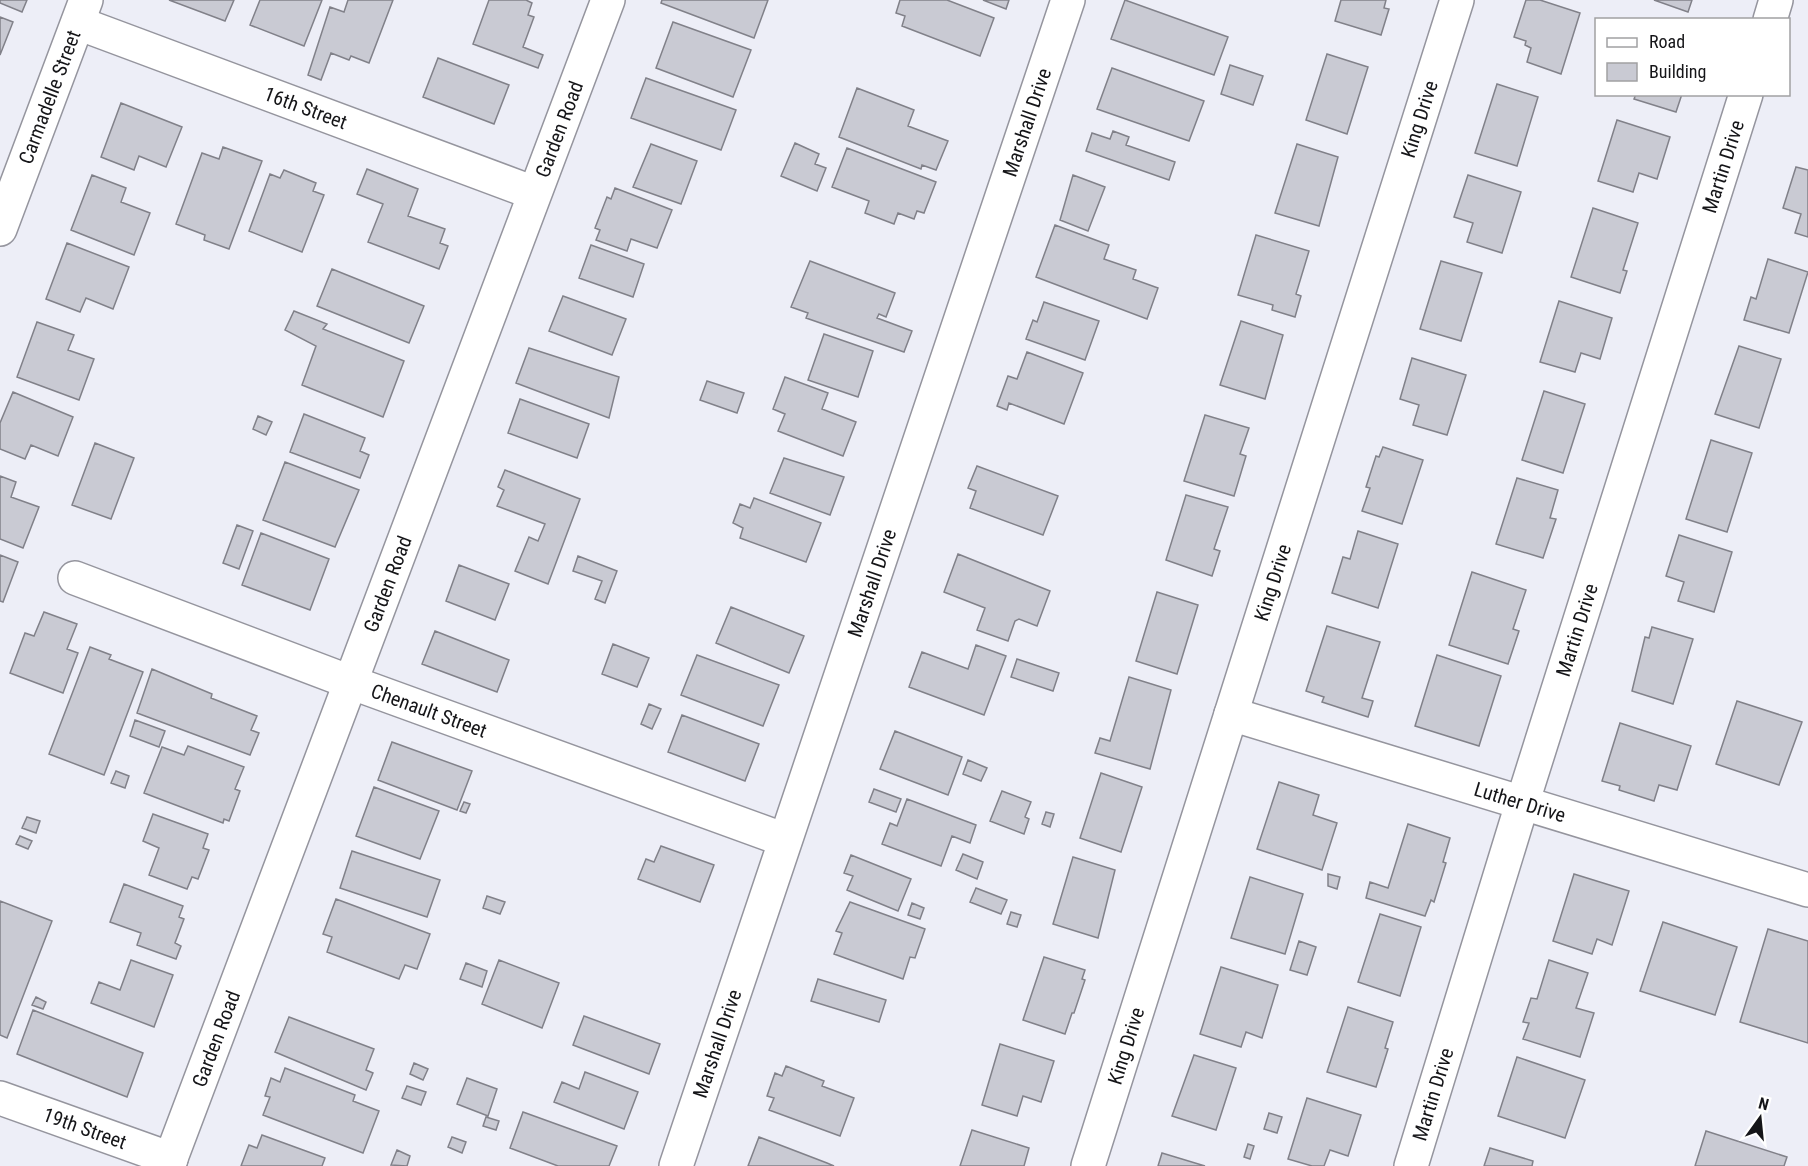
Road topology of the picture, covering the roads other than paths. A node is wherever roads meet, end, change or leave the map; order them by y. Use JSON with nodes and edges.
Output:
{"nodes":[{"id":1,"x":608,"y":0,"type":"edge"},
{"id":2,"x":1068,"y":0,"type":"edge"},
{"id":3,"x":1457,"y":0,"type":"edge"},
{"id":4,"x":1776,"y":0,"type":"edge"},
{"id":5,"x":82,"y":11,"type":"edge"},
{"id":6,"x":1771,"y":18,"type":"edge"},
{"id":7,"x":1745,"y":96,"type":"edge"},
{"id":8,"x":534,"y":193,"type":"junction"},
{"id":9,"x":0,"y":229,"type":"edge"},
{"id":10,"x":75,"y":578,"type":"dead end"},
{"id":11,"x":350,"y":682,"type":"junction"},
{"id":12,"x":1231,"y":714,"type":"junction"},
{"id":13,"x":1522,"y":804,"type":"junction"},
{"id":14,"x":785,"y":840,"type":"junction"},
{"id":15,"x":1808,"y":890,"type":"edge"},
{"id":16,"x":0,"y":1098,"type":"edge"},
{"id":17,"x":170,"y":1163,"type":"edge"},
{"id":18,"x":676,"y":1166,"type":"edge"},
{"id":19,"x":1088,"y":1166,"type":"edge"},
{"id":20,"x":1412,"y":1166,"type":"edge"}],
"edges":[{"from":1,"to":8,"type":"street","name":"Garden Road"},
{"from":2,"to":14,"type":"street","name":"Marshall Drive"},
{"from":3,"to":12,"type":"street","name":"King Drive"},
{"from":4,"to":6,"type":"street"},
{"from":5,"to":8,"type":"street","name":"16th Street"},
{"from":5,"to":9,"type":"street","name":"Carmadelle Street"},
{"from":7,"to":13,"type":"street","name":"Martin Drive"},
{"from":8,"to":11,"type":"street","name":"Garden Road"},
{"from":10,"to":11,"type":"street","name":"Chenault Street"},
{"from":11,"to":14,"type":"street","name":"Chenault Street"},
{"from":11,"to":17,"type":"street","name":"Garden Road"},
{"from":12,"to":13,"type":"street","name":"Luther Drive"},
{"from":12,"to":19,"type":"street","name":"King Drive"},
{"from":13,"to":15,"type":"street","name":"Luther Drive"},
{"from":13,"to":20,"type":"street","name":"Martin Drive"},
{"from":14,"to":18,"type":"street","name":"Marshall Drive"},
{"from":16,"to":17,"type":"street","name":"19th Street"}]}
